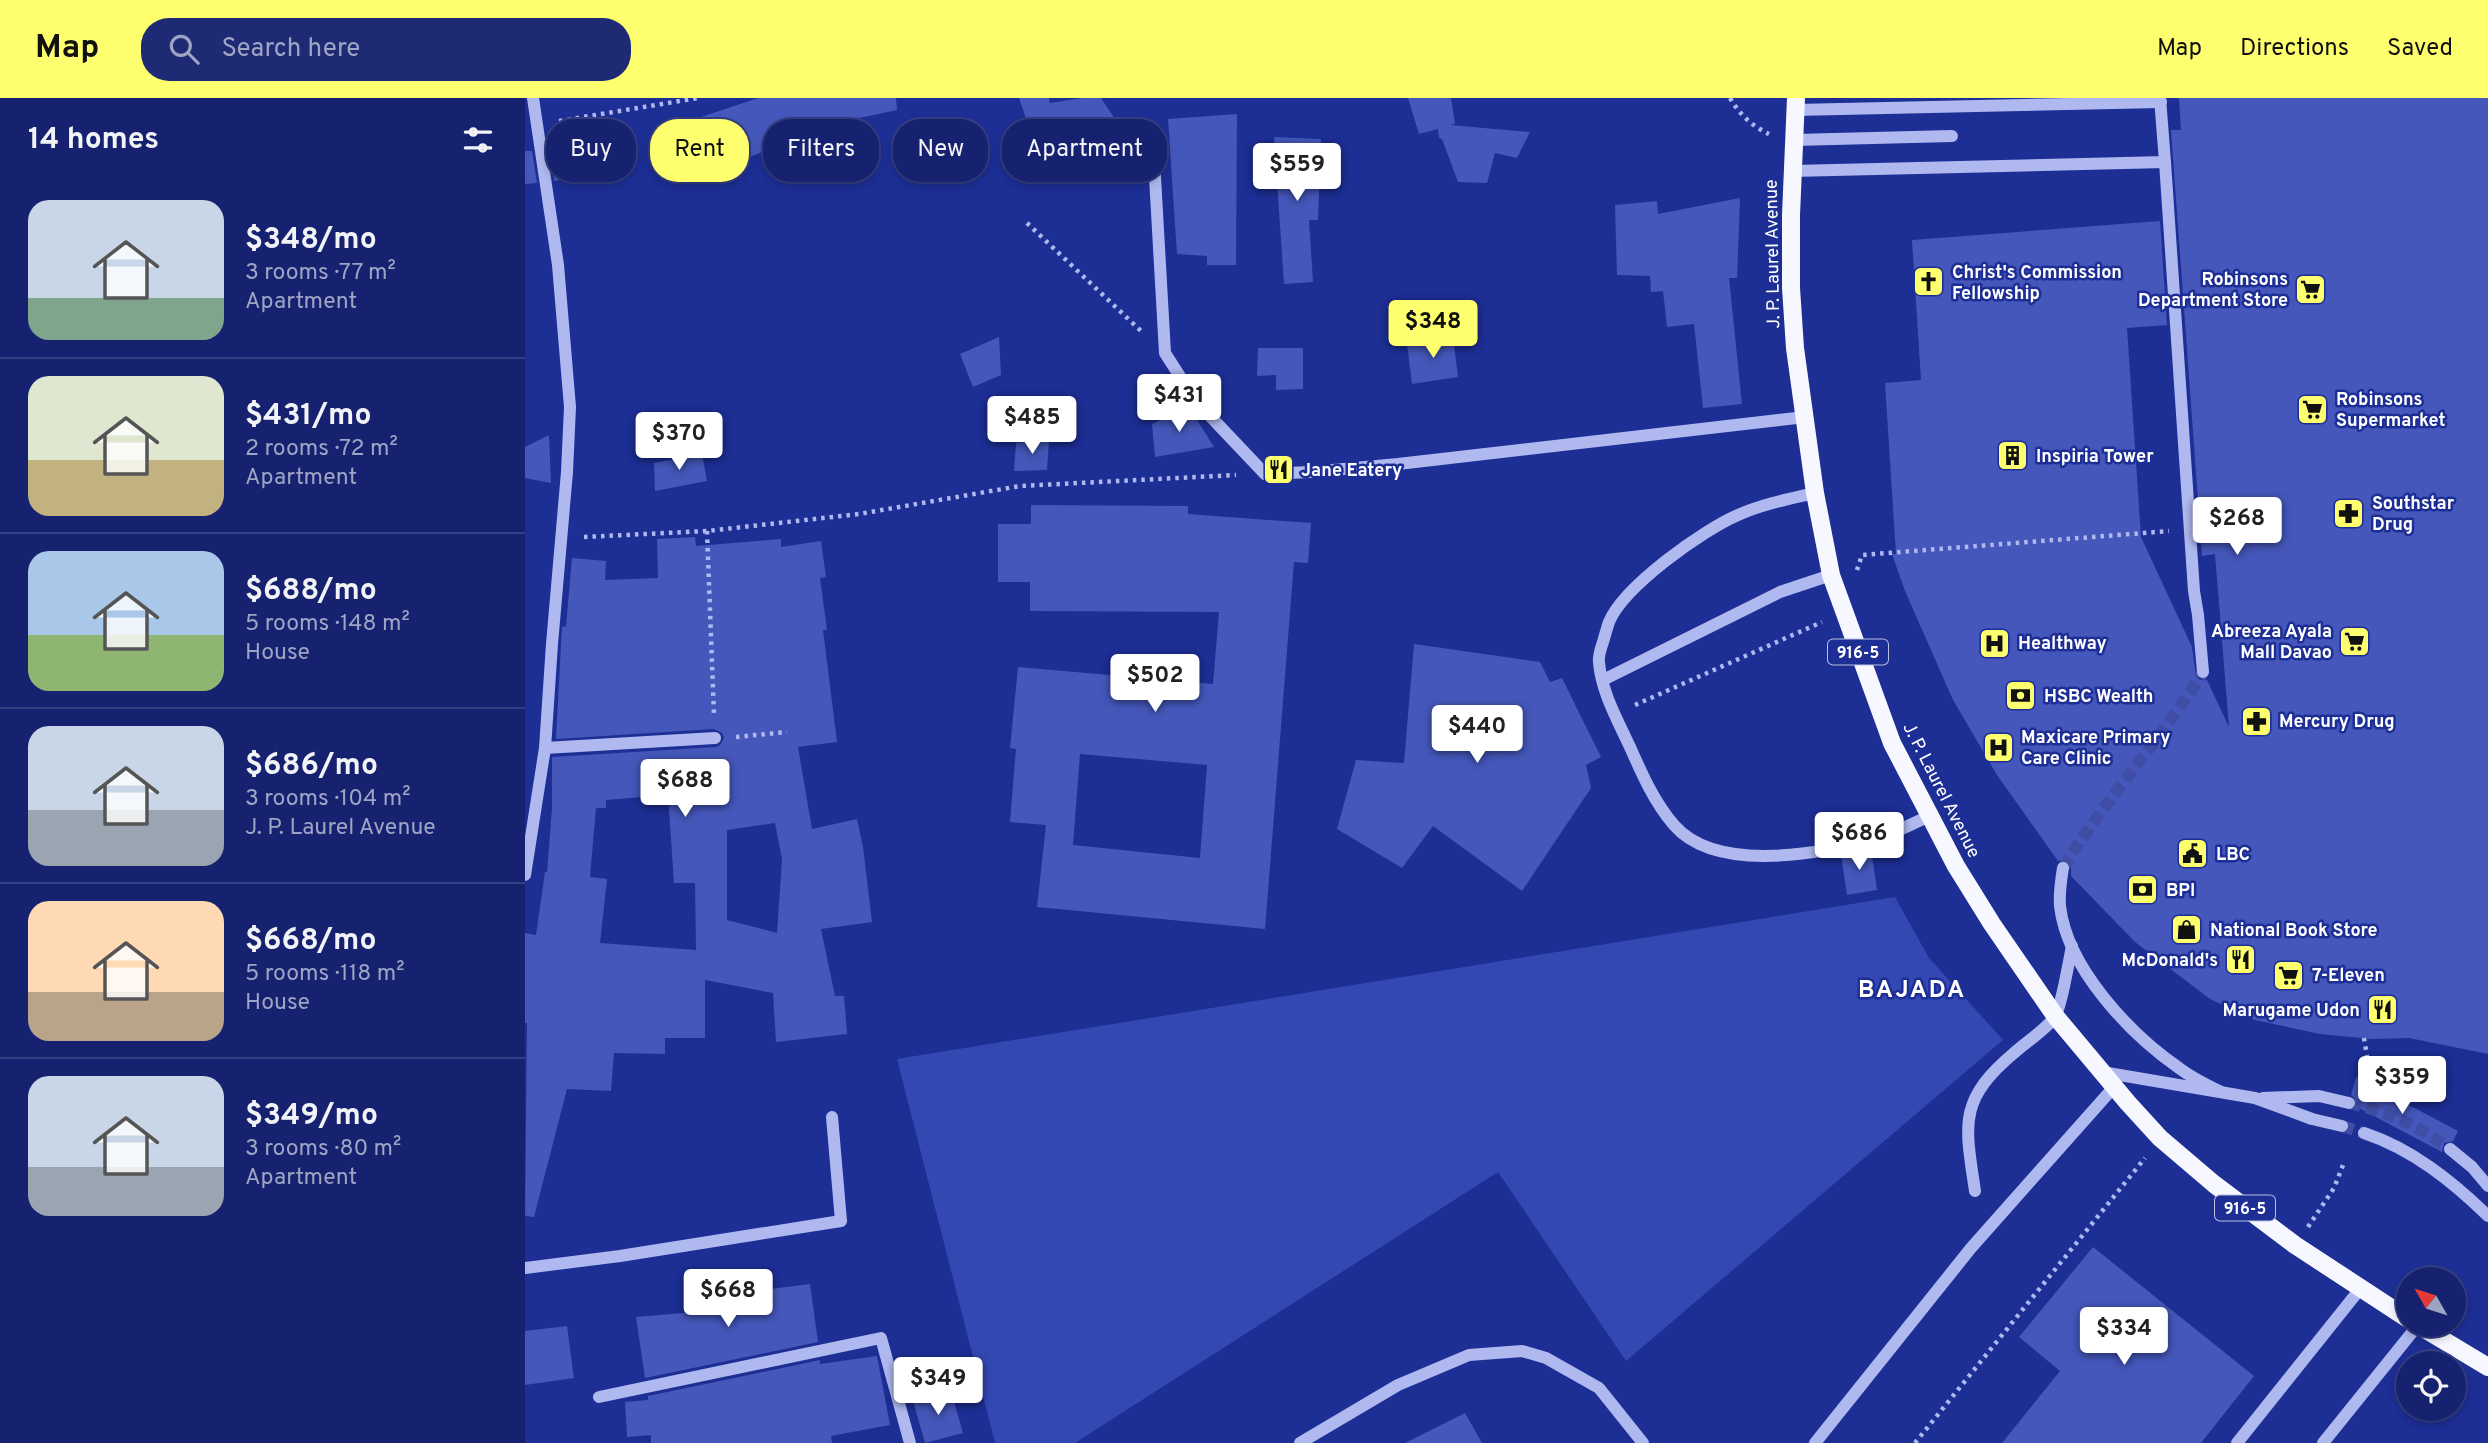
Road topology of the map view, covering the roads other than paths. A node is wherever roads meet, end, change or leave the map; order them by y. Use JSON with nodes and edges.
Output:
{"nodes":[{"id":1,"x":533,"y":98,"type":"edge"},
{"id":2,"x":2160,"y":100,"type":"edge"},
{"id":3,"x":1796,"y":104,"type":"edge"},
{"id":4,"x":1952,"y":136,"type":"dead end"},
{"id":5,"x":1794,"y":140,"type":"junction"},
{"id":6,"x":2165,"y":162,"type":"junction"},
{"id":7,"x":1792,"y":171,"type":"junction"},
{"id":8,"x":1155,"y":182,"type":"edge"},
{"id":9,"x":1805,"y":417,"type":"junction"},
{"id":10,"x":1815,"y":493,"type":"junction"},
{"id":11,"x":1831,"y":575,"type":"junction"},
{"id":12,"x":2203,"y":671,"type":"tunnel mouth"},
{"id":13,"x":1603,"y":680,"type":"junction"},
{"id":14,"x":715,"y":738,"type":"road end"},
{"id":15,"x":545,"y":748,"type":"junction"},
{"id":16,"x":1929,"y":816,"type":"junction"},
{"id":17,"x":2063,"y":868,"type":"tunnel mouth"},
{"id":18,"x":525,"y":875,"type":"edge"},
{"id":19,"x":2071,"y":946,"type":"junction"},
{"id":20,"x":2056,"y":1017,"type":"junction"},
{"id":21,"x":2102,"y":1072,"type":"junction"},
{"id":22,"x":2114,"y":1087,"type":"junction"},
{"id":23,"x":2221,"y":1092,"type":"junction"},
{"id":24,"x":2255,"y":1098,"type":"junction"},
{"id":25,"x":2349,"y":1103,"type":"tunnel mouth"},
{"id":26,"x":832,"y":1117,"type":"dead end"},
{"id":27,"x":2342,"y":1126,"type":"tunnel mouth"},
{"id":28,"x":2364,"y":1133,"type":"tunnel mouth"},
{"id":29,"x":2450,"y":1149,"type":"tunnel mouth"},
{"id":30,"x":2488,"y":1186,"type":"edge"},
{"id":31,"x":1975,"y":1191,"type":"dead end"},
{"id":32,"x":2488,"y":1216,"type":"edge"},
{"id":33,"x":525,"y":1268,"type":"edge"},
{"id":34,"x":2360,"y":1289,"type":"junction"},
{"id":35,"x":2396,"y":1312,"type":"edge"},
{"id":36,"x":2408,"y":1337,"type":"edge"},
{"id":37,"x":2438,"y":1337,"type":"edge"},
{"id":38,"x":2488,"y":1367,"type":"edge"},
{"id":39,"x":599,"y":1397,"type":"dead end"},
{"id":40,"x":910,"y":1443,"type":"edge"},
{"id":41,"x":1300,"y":1443,"type":"edge"},
{"id":42,"x":1643,"y":1443,"type":"edge"},
{"id":43,"x":1815,"y":1443,"type":"edge"},
{"id":44,"x":2238,"y":1443,"type":"edge"},
{"id":45,"x":2323,"y":1443,"type":"edge"}],
"edges":[{"from":1,"to":15,"type":"street"},
{"from":2,"to":3,"type":"street"},
{"from":2,"to":6,"type":"street"},
{"from":3,"to":5,"type":"main road","name":"J. P. Laurel Avenue","number":"916-5"},
{"from":4,"to":5,"type":"street"},
{"from":5,"to":7,"type":"main road","name":"J. P. Laurel Avenue","number":"916-5"},
{"from":6,"to":7,"type":"street"},
{"from":6,"to":12,"type":"street"},
{"from":7,"to":9,"type":"main road","name":"J. P. Laurel Avenue","number":"916-5"},
{"from":8,"to":9,"type":"street"},
{"from":9,"to":10,"type":"main road","name":"J. P. Laurel Avenue","number":"916-5"},
{"from":10,"to":11,"type":"main road","name":"J. P. Laurel Avenue","number":"916-5"},
{"from":10,"to":13,"type":"street"},
{"from":11,"to":13,"type":"street"},
{"from":11,"to":16,"type":"main road","name":"J. P. Laurel Avenue","number":"916-5"},
{"from":13,"to":16,"type":"street"},
{"from":14,"to":15,"type":"street"},
{"from":15,"to":18,"type":"street"},
{"from":16,"to":20,"type":"main road","name":"J. P. Laurel Avenue","number":"916-5"},
{"from":17,"to":19,"type":"street"},
{"from":19,"to":20,"type":"street"},
{"from":19,"to":23,"type":"street"},
{"from":20,"to":21,"type":"main road","name":"J. P. Laurel Avenue","number":"916-5"},
{"from":20,"to":31,"type":"street"},
{"from":21,"to":22,"type":"main road","name":"J. P. Laurel Avenue","number":"916-5"},
{"from":21,"to":23,"type":"street"},
{"from":22,"to":34,"type":"main road","name":"J. P. Laurel Avenue","number":"916-5"},
{"from":22,"to":43,"type":"street"},
{"from":23,"to":24,"type":"street"},
{"from":24,"to":25,"type":"street"},
{"from":24,"to":27,"type":"street"},
{"from":26,"to":33,"type":"street"},
{"from":28,"to":32,"type":"street"},
{"from":29,"to":30,"type":"street"},
{"from":34,"to":35,"type":"main road","name":"J. P. Laurel Avenue","number":"916-5"},
{"from":34,"to":44,"type":"street"},
{"from":36,"to":45,"type":"street"},
{"from":37,"to":38,"type":"main road"},
{"from":39,"to":40,"type":"street"},
{"from":41,"to":42,"type":"street"}]}
